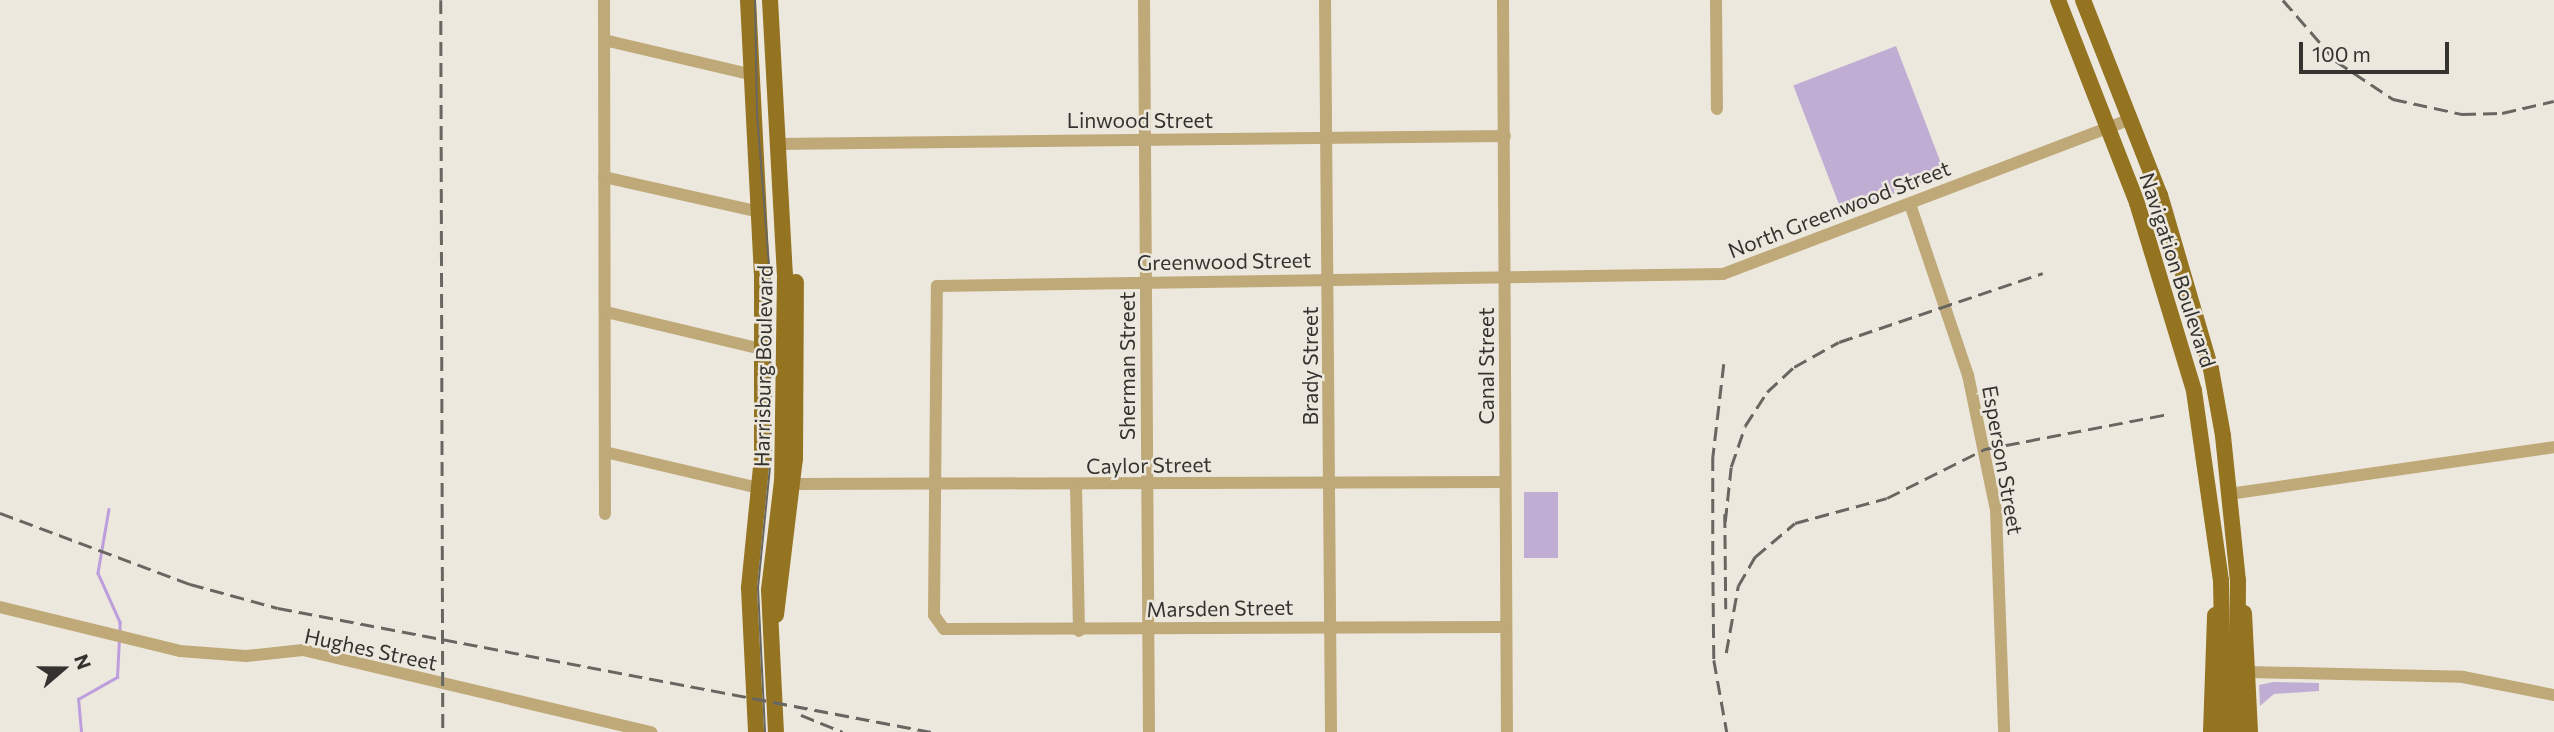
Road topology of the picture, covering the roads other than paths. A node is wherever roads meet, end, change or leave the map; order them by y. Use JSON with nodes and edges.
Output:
{"nodes":[{"id":1,"x":604,"y":0,"type":"edge"},
{"id":2,"x":748,"y":0,"type":"edge"},
{"id":3,"x":770,"y":0,"type":"edge"},
{"id":4,"x":1138,"y":0,"type":"edge"},
{"id":5,"x":1144,"y":0,"type":"edge"},
{"id":6,"x":1149,"y":0,"type":"edge"},
{"id":7,"x":1325,"y":0,"type":"edge"},
{"id":8,"x":1503,"y":0,"type":"edge"},
{"id":9,"x":1716,"y":0,"type":"edge"},
{"id":10,"x":2057,"y":0,"type":"edge"},
{"id":11,"x":2083,"y":0,"type":"edge"},
{"id":12,"x":604,"y":40,"type":"junction"},
{"id":13,"x":748,"y":74,"type":"junction"},
{"id":14,"x":1717,"y":109,"type":"dead end"},
{"id":15,"x":2131,"y":119,"type":"junction"},
{"id":16,"x":2108,"y":128,"type":"junction"},
{"id":17,"x":1505,"y":136,"type":"junction"},
{"id":18,"x":1144,"y":139,"type":"junction"},
{"id":19,"x":1328,"y":139,"type":"junction"},
{"id":20,"x":776,"y":144,"type":"junction"},
{"id":21,"x":604,"y":177,"type":"junction"},
{"id":22,"x":2160,"y":195,"type":"junction"},
{"id":23,"x":2137,"y":203,"type":"junction"},
{"id":24,"x":1910,"y":204,"type":"junction"},
{"id":25,"x":750,"y":211,"type":"junction"},
{"id":26,"x":1506,"y":276,"type":"junction"},
{"id":27,"x":1329,"y":279,"type":"junction"},
{"id":28,"x":1146,"y":281,"type":"junction"},
{"id":29,"x":606,"y":312,"type":"junction"},
{"id":30,"x":752,"y":347,"type":"junction"},
{"id":31,"x":2554,"y":447,"type":"edge"},
{"id":32,"x":605,"y":452,"type":"junction"},
{"id":33,"x":1505,"y":482,"type":"junction"},
{"id":34,"x":934,"y":483,"type":"junction"},
{"id":35,"x":1330,"y":483,"type":"junction"},
{"id":36,"x":793,"y":484,"type":"junction"},
{"id":37,"x":1147,"y":484,"type":"junction"},
{"id":38,"x":750,"y":486,"type":"junction"},
{"id":39,"x":1076,"y":486,"type":"junction"},
{"id":40,"x":2229,"y":494,"type":"junction"},
{"id":41,"x":2211,"y":502,"type":"junction"},
{"id":42,"x":605,"y":514,"type":"dead end"},
{"id":43,"x":2238,"y":580,"type":"junction"},
{"id":44,"x":2221,"y":581,"type":"junction"},
{"id":45,"x":0,"y":607,"type":"edge"},
{"id":46,"x":743,"y":622,"type":"junction"},
{"id":47,"x":774,"y":622,"type":"junction"},
{"id":48,"x":1331,"y":626,"type":"junction"},
{"id":49,"x":1506,"y":627,"type":"junction"},
{"id":50,"x":1148,"y":629,"type":"junction"},
{"id":51,"x":1079,"y":631,"type":"junction"},
{"id":52,"x":2249,"y":672,"type":"junction"},
{"id":53,"x":2554,"y":695,"type":"edge"},
{"id":54,"x":646,"y":731,"type":"edge"},
{"id":55,"x":757,"y":732,"type":"edge"},
{"id":56,"x":762,"y":732,"type":"edge"},
{"id":57,"x":775,"y":732,"type":"edge"},
{"id":58,"x":1149,"y":732,"type":"edge"},
{"id":59,"x":1331,"y":732,"type":"edge"},
{"id":60,"x":1507,"y":732,"type":"edge"},
{"id":61,"x":2004,"y":732,"type":"edge"},
{"id":62,"x":2211,"y":732,"type":"edge"},
{"id":63,"x":2224,"y":732,"type":"edge"},
{"id":64,"x":2237,"y":732,"type":"edge"},
{"id":65,"x":2249,"y":732,"type":"edge"}],
"edges":[{"from":1,"to":12,"type":"street"},
{"from":2,"to":13,"type":"main road","name":"Harrisburg Boulevard"},
{"from":3,"to":20,"type":"main road","name":"Harrisburg Boulevard"},
{"from":4,"to":5,"type":"street"},
{"from":5,"to":6,"type":"street"},
{"from":5,"to":18,"type":"street","name":"Sherman Street"},
{"from":7,"to":19,"type":"street","name":"Brady Street"},
{"from":8,"to":17,"type":"street","name":"Canal Street"},
{"from":9,"to":14,"type":"street"},
{"from":10,"to":16,"type":"main road","name":"Navigation Boulevard"},
{"from":11,"to":15,"type":"main road","name":"Navigation Boulevard"},
{"from":12,"to":13,"type":"street"},
{"from":12,"to":21,"type":"street"},
{"from":13,"to":25,"type":"main road"},
{"from":13,"to":55,"type":"main road","name":"Harrisburg Boulevard"},
{"from":15,"to":16,"type":"street","name":"North Greenwood Street"},
{"from":15,"to":22,"type":"main road","name":"Navigation Boulevard"},
{"from":16,"to":23,"type":"main road","name":"Navigation Boulevard"},
{"from":16,"to":24,"type":"street","name":"North Greenwood Street"},
{"from":17,"to":19,"type":"street","name":"Linwood Street"},
{"from":17,"to":26,"type":"street","name":"Canal Street"},
{"from":18,"to":19,"type":"street","name":"Linwood Street"},
{"from":18,"to":20,"type":"street","name":"Linwood Street"},
{"from":18,"to":28,"type":"street","name":"Sherman Street"},
{"from":19,"to":27,"type":"street","name":"Brady Street"},
{"from":20,"to":36,"type":"main road"},
{"from":20,"to":57,"type":"main road","name":"Harrisburg Boulevard"},
{"from":21,"to":25,"type":"street"},
{"from":21,"to":29,"type":"street"},
{"from":22,"to":23,"type":"main road"},
{"from":22,"to":40,"type":"main road","name":"Navigation Boulevard"},
{"from":23,"to":41,"type":"main road","name":"Navigation Boulevard"},
{"from":24,"to":26,"type":"street","name":"North Greenwood Street"},
{"from":24,"to":61,"type":"street","name":"Esperson Street"},
{"from":25,"to":30,"type":"main road"},
{"from":26,"to":27,"type":"street","name":"Greenwood Street"},
{"from":26,"to":33,"type":"street","name":"Canal Street"},
{"from":27,"to":28,"type":"street","name":"Greenwood Street"},
{"from":27,"to":35,"type":"street","name":"Brady Street"},
{"from":28,"to":34,"type":"street","name":"Greenwood Street"},
{"from":28,"to":37,"type":"street","name":"Sherman Street"},
{"from":29,"to":30,"type":"street"},
{"from":29,"to":32,"type":"street"},
{"from":30,"to":38,"type":"main road"},
{"from":31,"to":40,"type":"street"},
{"from":32,"to":38,"type":"street"},
{"from":32,"to":42,"type":"street"},
{"from":33,"to":35,"type":"street","name":"Caylor Street"},
{"from":33,"to":49,"type":"street","name":"Canal Street"},
{"from":34,"to":36,"type":"street","name":"Caylor Street"},
{"from":34,"to":39,"type":"street","name":"Caylor Street"},
{"from":34,"to":51,"type":"street","name":"Marsden Street"},
{"from":35,"to":37,"type":"street","name":"Caylor Street"},
{"from":35,"to":48,"type":"street","name":"Brady Street"},
{"from":36,"to":47,"type":"main road"},
{"from":37,"to":39,"type":"street","name":"Caylor Street"},
{"from":37,"to":50,"type":"street","name":"Sherman Street"},
{"from":38,"to":46,"type":"main road"},
{"from":39,"to":51,"type":"street"},
{"from":40,"to":41,"type":"main road"},
{"from":40,"to":43,"type":"main road","name":"Navigation Boulevard"},
{"from":41,"to":44,"type":"main road","name":"Navigation Boulevard"},
{"from":43,"to":52,"type":"main road"},
{"from":43,"to":64,"type":"main road","name":"Navigation Boulevard"},
{"from":44,"to":62,"type":"main road"},
{"from":44,"to":63,"type":"main road","name":"Navigation Boulevard"},
{"from":45,"to":54,"type":"street","name":"Hughes Street"},
{"from":46,"to":47,"type":"main road"},
{"from":46,"to":56,"type":"main road"},
{"from":47,"to":57,"type":"main road"},
{"from":48,"to":49,"type":"street","name":"Marsden Street"},
{"from":48,"to":50,"type":"street","name":"Marsden Street"},
{"from":48,"to":59,"type":"street","name":"Brady Street"},
{"from":49,"to":60,"type":"street","name":"Canal Street"},
{"from":50,"to":51,"type":"street","name":"Marsden Street"},
{"from":50,"to":58,"type":"street","name":"Sherman Street"},
{"from":52,"to":53,"type":"street"},
{"from":52,"to":65,"type":"main road"}]}
